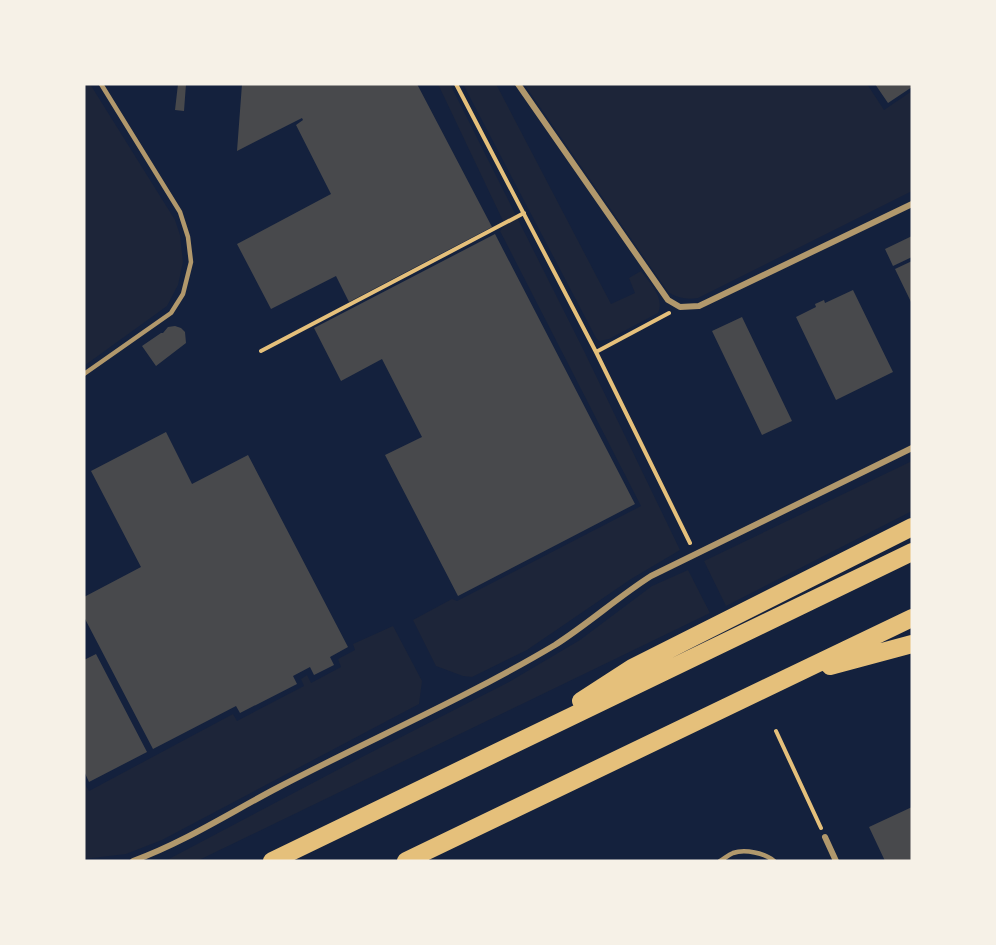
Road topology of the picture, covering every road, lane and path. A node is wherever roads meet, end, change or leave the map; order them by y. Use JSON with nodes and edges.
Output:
{"nodes":[{"id":1,"x":101,"y":84,"type":"edge"},
{"id":2,"x":456,"y":84,"type":"edge"},
{"id":3,"x":518,"y":84,"type":"edge"},
{"id":4,"x":912,"y":204,"type":"edge"},
{"id":5,"x":524,"y":213,"type":"junction"},
{"id":6,"x":680,"y":307,"type":"junction"},
{"id":7,"x":261,"y":351,"type":"dead end"},
{"id":8,"x":596,"y":352,"type":"junction"},
{"id":9,"x":84,"y":374,"type":"edge"},
{"id":10,"x":912,"y":448,"type":"edge"},
{"id":11,"x":912,"y":527,"type":"edge"},
{"id":12,"x":690,"y":543,"type":"dead end"},
{"id":13,"x":912,"y":552,"type":"edge"},
{"id":14,"x":912,"y":618,"type":"edge"},
{"id":15,"x":912,"y":645,"type":"edge"},
{"id":16,"x":787,"y":678,"type":"junction"},
{"id":17,"x":776,"y":731,"type":"dead end"},
{"id":18,"x":511,"y":746,"type":"junction"},
{"id":19,"x":825,"y":837,"type":"joint"},
{"id":20,"x":134,"y":861,"type":"edge"},
{"id":21,"x":272,"y":861,"type":"edge"},
{"id":22,"x":406,"y":861,"type":"edge"},
{"id":23,"x":720,"y":861,"type":"edge"},
{"id":24,"x":774,"y":861,"type":"edge"},
{"id":25,"x":836,"y":861,"type":"edge"}],
"edges":[{"from":1,"to":9,"type":"lane"},
{"from":2,"to":5,"type":"path"},
{"from":3,"to":6,"type":"street"},
{"from":4,"to":6,"type":"street"},
{"from":5,"to":7,"type":"path"},
{"from":5,"to":8,"type":"path"},
{"from":6,"to":8,"type":"path"},
{"from":8,"to":12,"type":"path"},
{"from":10,"to":20,"type":"street"},
{"from":11,"to":18,"type":"highway"},
{"from":13,"to":18,"type":"highway"},
{"from":14,"to":16,"type":"highway"},
{"from":15,"to":16,"type":"highway"},
{"from":16,"to":22,"type":"highway"},
{"from":17,"to":19,"type":"path"},
{"from":18,"to":21,"type":"highway"},
{"from":19,"to":25,"type":"street"},
{"from":23,"to":24,"type":"lane"}]}
